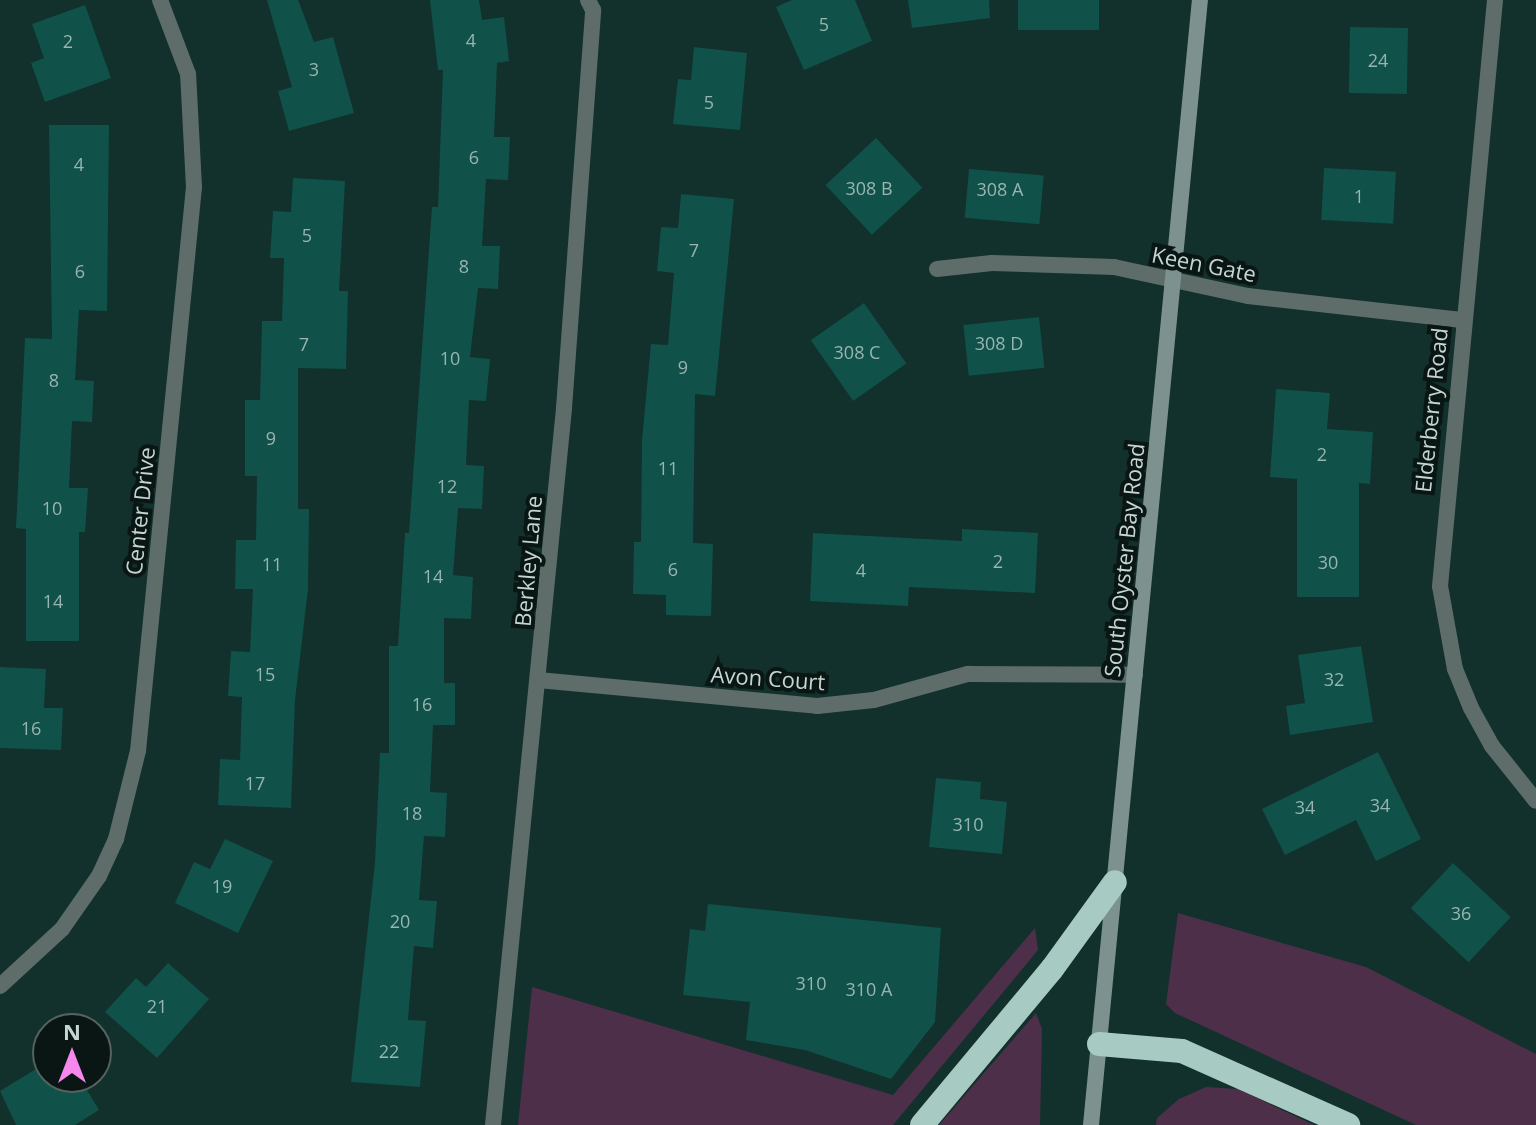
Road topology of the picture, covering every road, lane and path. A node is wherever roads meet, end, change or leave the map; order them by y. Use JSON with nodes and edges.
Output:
{"nodes":[{"id":1,"x":160,"y":0,"type":"edge"},
{"id":2,"x":609,"y":0,"type":"edge"},
{"id":3,"x":1200,"y":0,"type":"edge"},
{"id":4,"x":1495,"y":0,"type":"edge"},
{"id":5,"x":590,"y":5,"type":"edge"},
{"id":6,"x":937,"y":269,"type":"dead end"},
{"id":7,"x":1171,"y":280,"type":"junction"},
{"id":8,"x":1462,"y":320,"type":"junction"},
{"id":9,"x":1135,"y":675,"type":"junction"},
{"id":10,"x":538,"y":680,"type":"junction"},
{"id":11,"x":1536,"y":801,"type":"edge"},
{"id":12,"x":1115,"y":882,"type":"junction"},
{"id":13,"x":0,"y":986,"type":"edge"},
{"id":14,"x":1099,"y":1044,"type":"junction"},
{"id":15,"x":493,"y":1125,"type":"edge"},
{"id":16,"x":922,"y":1125,"type":"edge"},
{"id":17,"x":1091,"y":1125,"type":"edge"},
{"id":18,"x":1348,"y":1125,"type":"edge"}],
"edges":[{"from":1,"to":13,"type":"street","name":"Center Drive"},
{"from":2,"to":5,"type":"street"},
{"from":3,"to":7,"type":"main road","name":"South Oyster Bay Road"},
{"from":4,"to":8,"type":"street","name":"Elderberry Road"},
{"from":5,"to":10,"type":"street","name":"Berkley Lane"},
{"from":6,"to":7,"type":"street","name":"Keen Gate"},
{"from":7,"to":8,"type":"street","name":"Keen Gate"},
{"from":7,"to":9,"type":"main road","name":"South Oyster Bay Road"},
{"from":8,"to":11,"type":"street","name":"Elderberry Road"},
{"from":9,"to":10,"type":"street","name":"Avon Court"},
{"from":9,"to":12,"type":"main road","name":"South Oyster Bay Road"},
{"from":10,"to":15,"type":"street","name":"Berkley Lane"},
{"from":12,"to":14,"type":"main road","name":"South Oyster Bay Road"},
{"from":12,"to":16,"type":"highway"},
{"from":14,"to":17,"type":"main road","name":"South Oyster Bay Road"},
{"from":14,"to":18,"type":"highway"}]}
